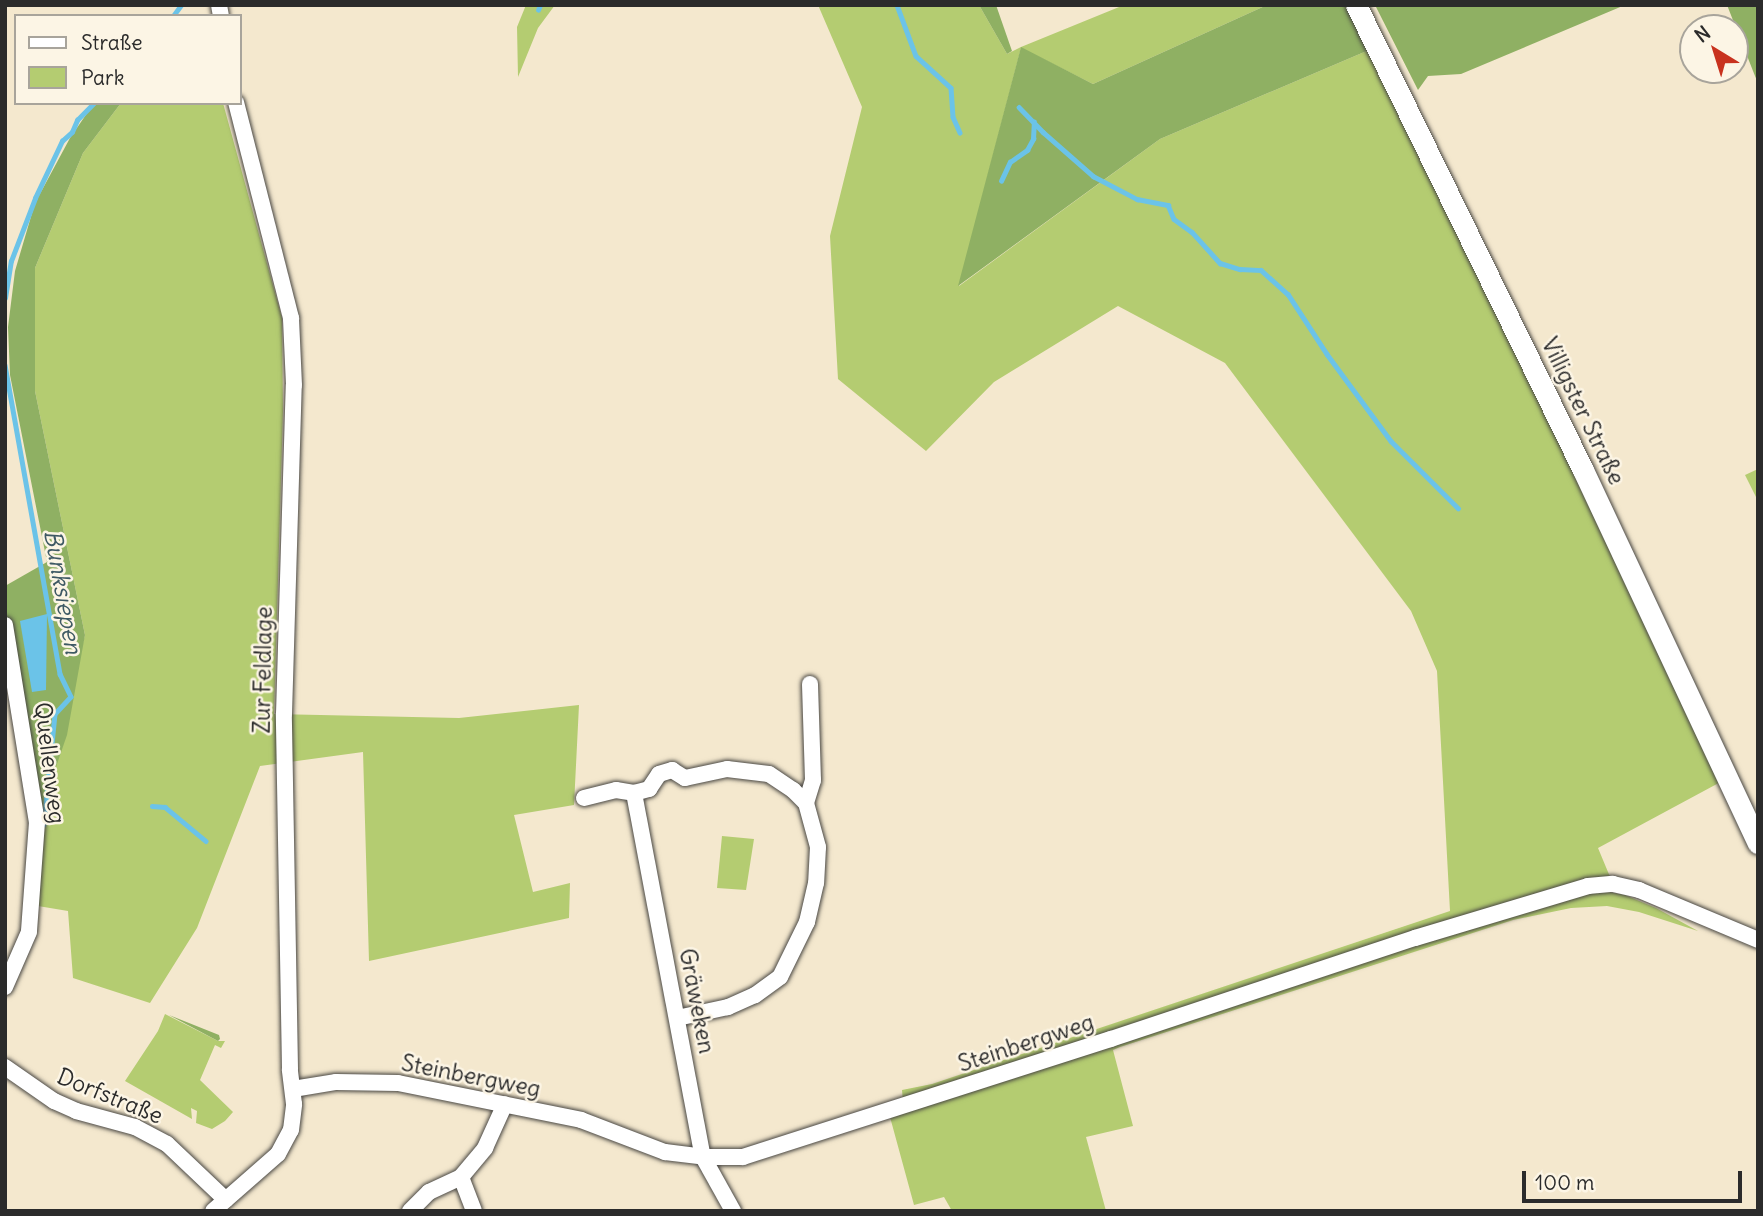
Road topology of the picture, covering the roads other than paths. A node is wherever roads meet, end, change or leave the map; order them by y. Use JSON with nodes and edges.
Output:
{"nodes":[{"id":1,"x":1356,"y":5,"type":"edge"},
{"id":2,"x":237,"y":105,"type":"edge"},
{"id":3,"x":5,"y":625,"type":"edge"},
{"id":4,"x":810,"y":684,"type":"dead end"},
{"id":5,"x":634,"y":793,"type":"junction"},
{"id":6,"x":584,"y":798,"type":"dead end"},
{"id":7,"x":806,"y":803,"type":"junction"},
{"id":8,"x":1758,"y":843,"type":"edge"},
{"id":9,"x":1758,"y":940,"type":"edge"},
{"id":10,"x":5,"y":986,"type":"edge"},
{"id":11,"x":677,"y":1018,"type":"junction"},
{"id":12,"x":9,"y":1077,"type":"edge"},
{"id":13,"x":293,"y":1089,"type":"junction"},
{"id":14,"x":505,"y":1104,"type":"junction"},
{"id":15,"x":703,"y":1157,"type":"junction"},
{"id":16,"x":461,"y":1177,"type":"junction"},
{"id":17,"x":220,"y":1205,"type":"edge"},
{"id":18,"x":410,"y":1211,"type":"edge"},
{"id":19,"x":474,"y":1211,"type":"edge"},
{"id":20,"x":733,"y":1211,"type":"edge"}],
"edges":[{"from":1,"to":8,"type":"main road","name":"Villigster Straße"},
{"from":2,"to":13,"type":"street","name":"Zur Feldlage"},
{"from":3,"to":10,"type":"street","name":"Quellenweg"},
{"from":4,"to":7,"type":"street"},
{"from":5,"to":6,"type":"street"},
{"from":5,"to":7,"type":"street"},
{"from":5,"to":11,"type":"street","name":"Gräweken"},
{"from":7,"to":11,"type":"street"},
{"from":9,"to":15,"type":"street","name":"Steinbergweg"},
{"from":11,"to":15,"type":"street","name":"Gräweken"},
{"from":12,"to":17,"type":"street","name":"Dorfstraße"},
{"from":13,"to":14,"type":"street","name":"Steinbergweg"},
{"from":13,"to":17,"type":"street","name":"Zur Feldlage"},
{"from":14,"to":15,"type":"street","name":"Steinbergweg"},
{"from":14,"to":16,"type":"street"},
{"from":15,"to":20,"type":"street","name":"Gräweken"},
{"from":16,"to":18,"type":"street"},
{"from":16,"to":19,"type":"street"}]}
